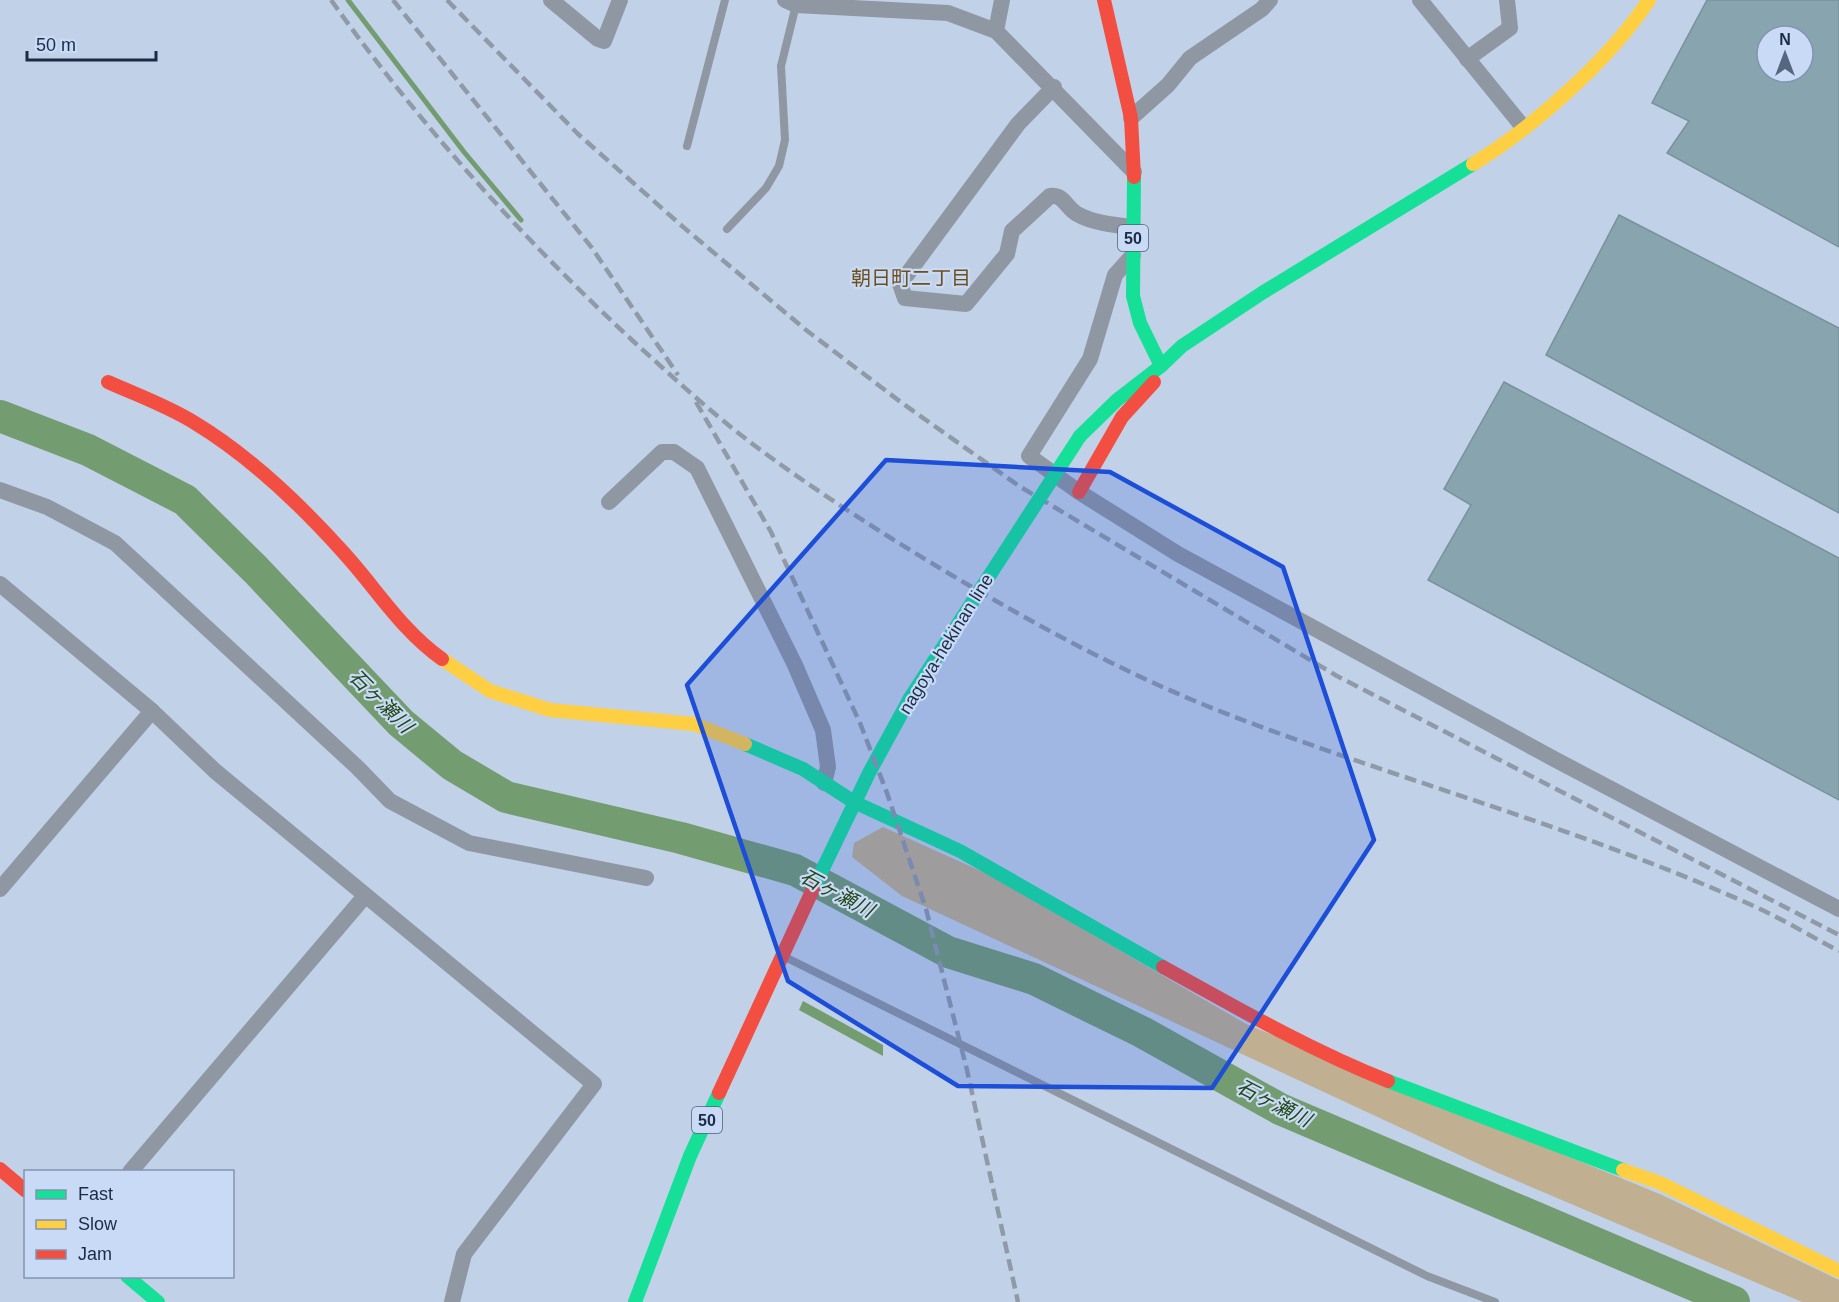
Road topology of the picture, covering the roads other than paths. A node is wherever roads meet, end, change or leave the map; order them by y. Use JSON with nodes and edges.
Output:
{"nodes":[{"id":1,"x":551,"y":0,"type":"edge"},
{"id":2,"x":620,"y":0,"type":"edge"},
{"id":3,"x":725,"y":0,"type":"edge"},
{"id":4,"x":1002,"y":0,"type":"edge"},
{"id":5,"x":1104,"y":0,"type":"edge"},
{"id":6,"x":1270,"y":0,"type":"edge"},
{"id":7,"x":1420,"y":0,"type":"edge"},
{"id":8,"x":1507,"y":0,"type":"edge"},
{"id":9,"x":1649,"y":0,"type":"edge"},
{"id":10,"x":791,"y":3,"type":"edge"},
{"id":11,"x":996,"y":31,"type":"junction"},
{"id":12,"x":1467,"y":58,"type":"junction"},
{"id":13,"x":1054,"y":87,"type":"junction"},
{"id":14,"x":1131,"y":118,"type":"junction"},
{"id":15,"x":1523,"y":127,"type":"junction"},
{"id":16,"x":687,"y":146,"type":"dead end"},
{"id":17,"x":1134,"y":172,"type":"junction"},
{"id":18,"x":1133,"y":227,"type":"junction"},
{"id":19,"x":727,"y":229,"type":"dead end"},
{"id":20,"x":1133,"y":255,"type":"junction"},
{"id":21,"x":1262,"y":293,"type":"junction"},
{"id":22,"x":1161,"y":366,"type":"junction"},
{"id":23,"x":108,"y":382,"type":"dead end"},
{"id":24,"x":0,"y":490,"type":"edge"},
{"id":25,"x":1078,"y":492,"type":"junction"},
{"id":26,"x":609,"y":502,"type":"dead end"},
{"id":27,"x":0,"y":584,"type":"edge"},
{"id":28,"x":152,"y":711,"type":"junction"},
{"id":29,"x":824,"y":783,"type":"junction"},
{"id":30,"x":854,"y":802,"type":"junction"},
{"id":31,"x":646,"y":878,"type":"dead end"},
{"id":32,"x":0,"y":889,"type":"edge"},
{"id":33,"x":365,"y":896,"type":"junction"},
{"id":34,"x":1839,"y":909,"type":"edge"},
{"id":35,"x":782,"y":956,"type":"junction"},
{"id":36,"x":0,"y":1169,"type":"edge"},
{"id":37,"x":132,"y":1170,"type":"edge"},
{"id":38,"x":24,"y":1189,"type":"edge"},
{"id":39,"x":1839,"y":1271,"type":"edge"},
{"id":40,"x":129,"y":1278,"type":"edge"},
{"id":41,"x":158,"y":1302,"type":"edge"},
{"id":42,"x":452,"y":1302,"type":"edge"},
{"id":43,"x":634,"y":1302,"type":"edge"},
{"id":44,"x":1496,"y":1302,"type":"edge"}],
"edges":[{"from":1,"to":2,"type":"street"},
{"from":3,"to":16,"type":"lane"},
{"from":4,"to":11,"type":"street"},
{"from":5,"to":14,"type":"street","number":"50"},
{"from":6,"to":14,"type":"street"},
{"from":7,"to":12,"type":"street"},
{"from":8,"to":12,"type":"street"},
{"from":9,"to":15,"type":"street","name":"nagoya-hekinan line"},
{"from":10,"to":11,"type":"street"},
{"from":10,"to":19,"type":"lane"},
{"from":11,"to":13,"type":"street"},
{"from":12,"to":15,"type":"street"},
{"from":13,"to":17,"type":"street"},
{"from":13,"to":18,"type":"street"},
{"from":14,"to":17,"type":"street","number":"50"},
{"from":15,"to":21,"type":"street","name":"nagoya-hekinan line"},
{"from":17,"to":18,"type":"street","number":"50"},
{"from":18,"to":20,"type":"street","number":"50"},
{"from":20,"to":22,"type":"street","number":"50"},
{"from":20,"to":25,"type":"street"},
{"from":21,"to":22,"type":"street","name":"nagoya-hekinan line"},
{"from":21,"to":25,"type":"street"},
{"from":22,"to":30,"type":"street","name":"nagoya-hekinan line","number":"50","bridge":true},
{"from":23,"to":29,"type":"street"},
{"from":24,"to":31,"type":"street"},
{"from":25,"to":34,"type":"street"},
{"from":26,"to":29,"type":"street"},
{"from":27,"to":28,"type":"street"},
{"from":28,"to":32,"type":"street"},
{"from":28,"to":33,"type":"street"},
{"from":29,"to":30,"type":"street"},
{"from":30,"to":35,"type":"street","name":"nagoya-hekinan line","number":"50"},
{"from":30,"to":39,"type":"street"},
{"from":33,"to":37,"type":"street"},
{"from":33,"to":42,"type":"street"},
{"from":35,"to":43,"type":"street","name":"nagoya-hekinan line","number":"50"},
{"from":35,"to":44,"type":"lane"},
{"from":36,"to":38,"type":"street"},
{"from":40,"to":41,"type":"street"}]}
